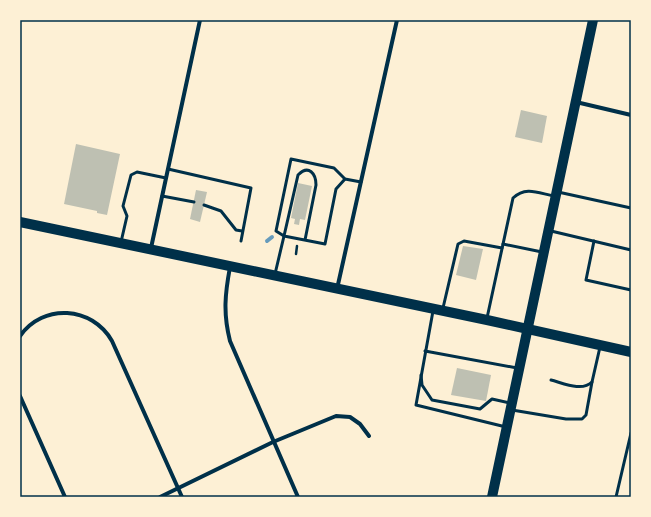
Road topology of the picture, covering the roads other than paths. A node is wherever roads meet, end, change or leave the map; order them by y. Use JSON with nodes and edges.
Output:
{"nodes":[{"id":1,"x":200,"y":20,"type":"edge"},
{"id":2,"x":397,"y":20,"type":"edge"},
{"id":3,"x":593,"y":20,"type":"edge"},
{"id":4,"x":576,"y":102,"type":"junction"},
{"id":5,"x":631,"y":115,"type":"edge"},
{"id":6,"x":168,"y":169,"type":"junction"},
{"id":7,"x":166,"y":178,"type":"junction"},
{"id":8,"x":345,"y":179,"type":"junction"},
{"id":9,"x":361,"y":182,"type":"junction"},
{"id":10,"x":556,"y":194,"type":"junction"},
{"id":11,"x":162,"y":196,"type":"junction"},
{"id":12,"x":194,"y":202,"type":"dead end"},
{"id":13,"x":204,"y":205,"type":"dead end"},
{"id":14,"x":631,"y":208,"type":"edge"},
{"id":15,"x":20,"y":222,"type":"edge"},
{"id":16,"x":548,"y":230,"type":"junction"},
{"id":17,"x":242,"y":231,"type":"junction"},
{"id":18,"x":284,"y":236,"type":"junction"},
{"id":19,"x":305,"y":240,"type":"junction"},
{"id":20,"x":241,"y":241,"type":"dead end"},
{"id":21,"x":594,"y":241,"type":"junction"},
{"id":22,"x":121,"y":243,"type":"junction"},
{"id":23,"x":502,"y":246,"type":"junction"},
{"id":24,"x":151,"y":250,"type":"junction"},
{"id":25,"x":631,"y":250,"type":"edge"},
{"id":26,"x":544,"y":252,"type":"junction"},
{"id":27,"x":230,"y":266,"type":"junction"},
{"id":28,"x":275,"y":276,"type":"junction"},
{"id":29,"x":337,"y":289,"type":"junction"},
{"id":30,"x":631,"y":290,"type":"edge"},
{"id":31,"x":438,"y":310,"type":"junction"},
{"id":32,"x":487,"y":320,"type":"junction"},
{"id":33,"x":527,"y":329,"type":"junction"},
{"id":34,"x":20,"y":336,"type":"edge"},
{"id":35,"x":600,"y":345,"type":"junction"},
{"id":36,"x":425,"y":350,"type":"junction"},
{"id":37,"x":630,"y":350,"type":"edge"},
{"id":38,"x":519,"y":368,"type":"junction"},
{"id":39,"x":421,"y":370,"type":"junction"},
{"id":40,"x":551,"y":380,"type":"dead end"},
{"id":41,"x":592,"y":382,"type":"junction"},
{"id":42,"x":20,"y":396,"type":"edge"},
{"id":43,"x":511,"y":406,"type":"junction"},
{"id":44,"x":506,"y":427,"type":"junction"},
{"id":45,"x":631,"y":433,"type":"edge"},
{"id":46,"x":369,"y":436,"type":"dead end"},
{"id":47,"x":273,"y":442,"type":"junction"},
{"id":48,"x":178,"y":488,"type":"junction"},
{"id":49,"x":65,"y":497,"type":"edge"},
{"id":50,"x":160,"y":497,"type":"edge"},
{"id":51,"x":182,"y":497,"type":"edge"},
{"id":52,"x":298,"y":497,"type":"edge"},
{"id":53,"x":492,"y":497,"type":"edge"},
{"id":54,"x":616,"y":497,"type":"edge"}],
"edges":[{"from":1,"to":6,"type":"street"},
{"from":2,"to":9,"type":"street"},
{"from":3,"to":4,"type":"main road"},
{"from":4,"to":5,"type":"street"},
{"from":4,"to":10,"type":"main road"},
{"from":6,"to":7,"type":"street"},
{"from":6,"to":17,"type":"lane"},
{"from":7,"to":11,"type":"street"},
{"from":7,"to":22,"type":"lane"},
{"from":8,"to":9,"type":"lane"},
{"from":8,"to":18,"type":"lane"},
{"from":8,"to":19,"type":"lane"},
{"from":9,"to":29,"type":"street"},
{"from":10,"to":14,"type":"lane"},
{"from":10,"to":16,"type":"main road"},
{"from":10,"to":23,"type":"lane"},
{"from":11,"to":12,"type":"lane"},
{"from":11,"to":24,"type":"street"},
{"from":13,"to":17,"type":"lane"},
{"from":15,"to":22,"type":"main road"},
{"from":16,"to":21,"type":"lane"},
{"from":16,"to":26,"type":"main road"},
{"from":17,"to":20,"type":"lane"},
{"from":18,"to":19,"type":"lane"},
{"from":18,"to":19,"type":"lane"},
{"from":18,"to":28,"type":"lane"},
{"from":21,"to":25,"type":"lane"},
{"from":21,"to":30,"type":"lane"},
{"from":22,"to":24,"type":"main road"},
{"from":23,"to":26,"type":"lane"},
{"from":23,"to":31,"type":"lane"},
{"from":23,"to":32,"type":"lane"},
{"from":24,"to":27,"type":"main road"},
{"from":26,"to":33,"type":"main road"},
{"from":27,"to":28,"type":"main road"},
{"from":27,"to":47,"type":"street"},
{"from":28,"to":29,"type":"main road"},
{"from":29,"to":31,"type":"main road"},
{"from":31,"to":32,"type":"main road"},
{"from":31,"to":36,"type":"lane"},
{"from":32,"to":33,"type":"main road"},
{"from":33,"to":35,"type":"main road"},
{"from":33,"to":38,"type":"main road"},
{"from":34,"to":48,"type":"street"},
{"from":35,"to":37,"type":"main road"},
{"from":35,"to":41,"type":"lane"},
{"from":36,"to":38,"type":"lane"},
{"from":36,"to":39,"type":"lane"},
{"from":38,"to":43,"type":"main road"},
{"from":39,"to":43,"type":"lane"},
{"from":39,"to":44,"type":"lane"},
{"from":40,"to":41,"type":"lane"},
{"from":41,"to":43,"type":"lane"},
{"from":42,"to":49,"type":"street"},
{"from":43,"to":44,"type":"main road"},
{"from":44,"to":53,"type":"main road"},
{"from":45,"to":54,"type":"lane"},
{"from":46,"to":47,"type":"street"},
{"from":47,"to":48,"type":"street"},
{"from":47,"to":52,"type":"street"},
{"from":48,"to":50,"type":"street"},
{"from":48,"to":51,"type":"street"}]}
